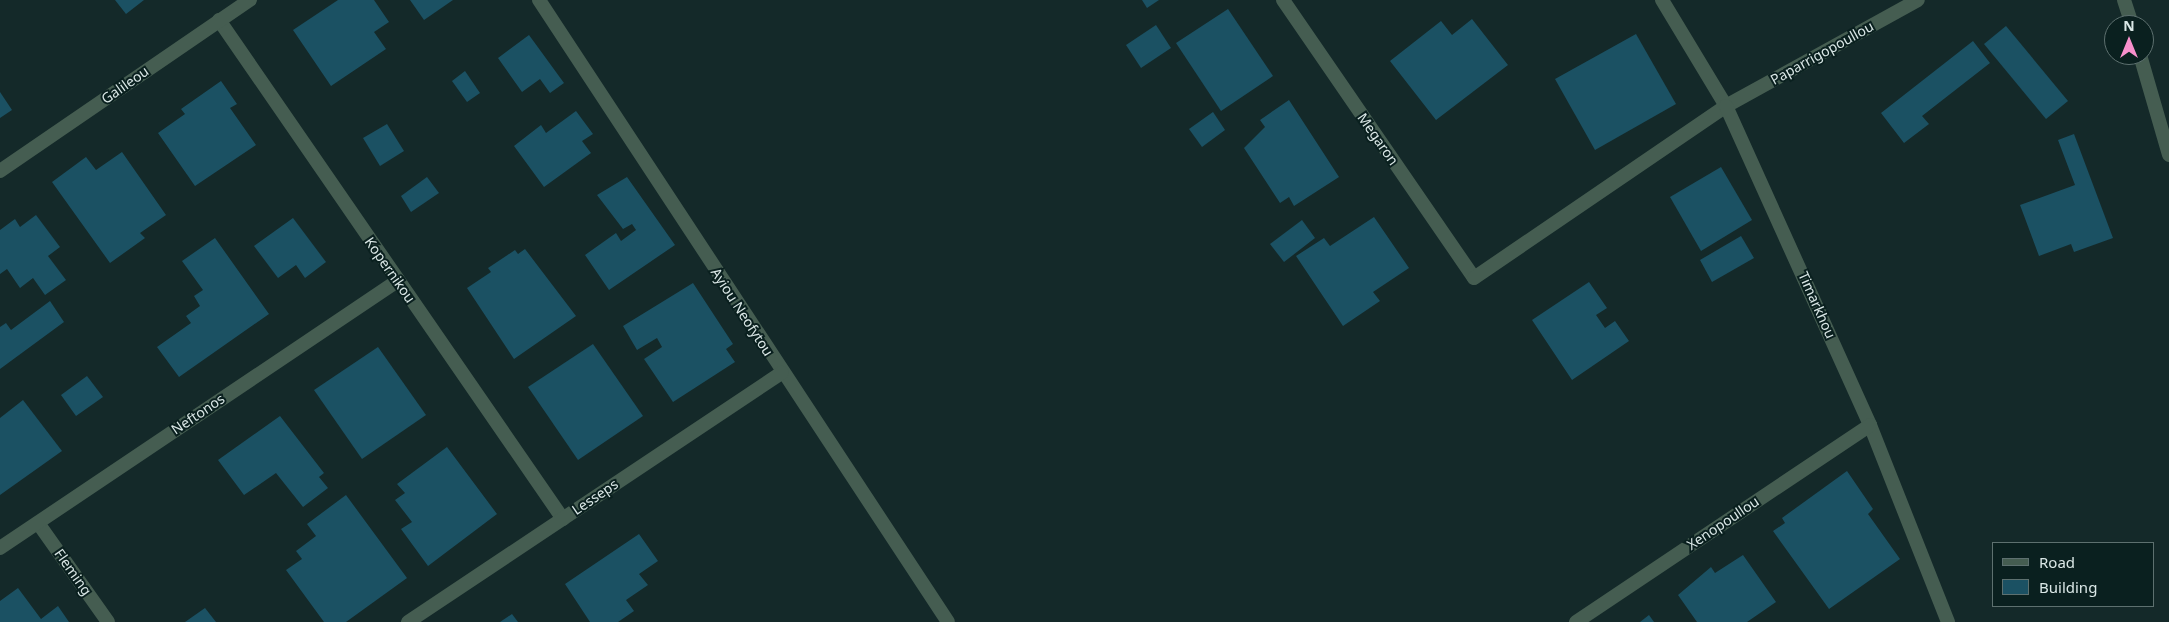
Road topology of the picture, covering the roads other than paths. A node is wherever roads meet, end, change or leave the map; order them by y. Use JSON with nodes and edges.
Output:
{"nodes":[{"id":1,"x":250,"y":0,"type":"edge"},
{"id":2,"x":540,"y":0,"type":"edge"},
{"id":3,"x":1283,"y":0,"type":"edge"},
{"id":4,"x":1662,"y":0,"type":"edge"},
{"id":5,"x":1918,"y":0,"type":"edge"},
{"id":6,"x":2124,"y":0,"type":"edge"},
{"id":7,"x":2129,"y":15,"type":"edge"},
{"id":8,"x":219,"y":20,"type":"junction"},
{"id":9,"x":2143,"y":65,"type":"edge"},
{"id":10,"x":1726,"y":106,"type":"junction"},
{"id":11,"x":2169,"y":155,"type":"edge"},
{"id":12,"x":0,"y":171,"type":"edge"},
{"id":13,"x":1474,"y":278,"type":"joint"},
{"id":14,"x":397,"y":281,"type":"junction"},
{"id":15,"x":782,"y":373,"type":"junction"},
{"id":16,"x":1870,"y":425,"type":"junction"},
{"id":17,"x":563,"y":519,"type":"junction"},
{"id":18,"x":38,"y":523,"type":"junction"},
{"id":19,"x":0,"y":548,"type":"edge"},
{"id":20,"x":108,"y":622,"type":"edge"},
{"id":21,"x":408,"y":622,"type":"edge"},
{"id":22,"x":948,"y":622,"type":"edge"},
{"id":23,"x":1576,"y":622,"type":"edge"},
{"id":24,"x":1948,"y":622,"type":"edge"}],
"edges":[{"from":1,"to":8,"type":"street","name":"Galileou"},
{"from":2,"to":15,"type":"street","name":"Ayiou Neofytou"},
{"from":3,"to":13,"type":"street","name":"Megaron"},
{"from":4,"to":10,"type":"street","name":"Timarkhou"},
{"from":5,"to":10,"type":"street","name":"Paparrigopoullou"},
{"from":6,"to":7,"type":"street"},
{"from":8,"to":12,"type":"street","name":"Galileou"},
{"from":8,"to":14,"type":"street","name":"Kopernikou"},
{"from":9,"to":11,"type":"street"},
{"from":10,"to":13,"type":"street","name":"Paparrigopoullou"},
{"from":10,"to":16,"type":"street","name":"Timarkhou"},
{"from":14,"to":17,"type":"street","name":"Kopernikou"},
{"from":14,"to":18,"type":"street","name":"Neftonos"},
{"from":15,"to":17,"type":"street","name":"Lesseps"},
{"from":15,"to":22,"type":"street","name":"Ayiou Neofytou"},
{"from":16,"to":23,"type":"street","name":"Xenopoullou"},
{"from":16,"to":24,"type":"street","name":"Timarkhou"},
{"from":17,"to":21,"type":"street","name":"Lesseps"},
{"from":18,"to":19,"type":"street","name":"Neftonos"},
{"from":18,"to":20,"type":"street","name":"Fleming"}]}
